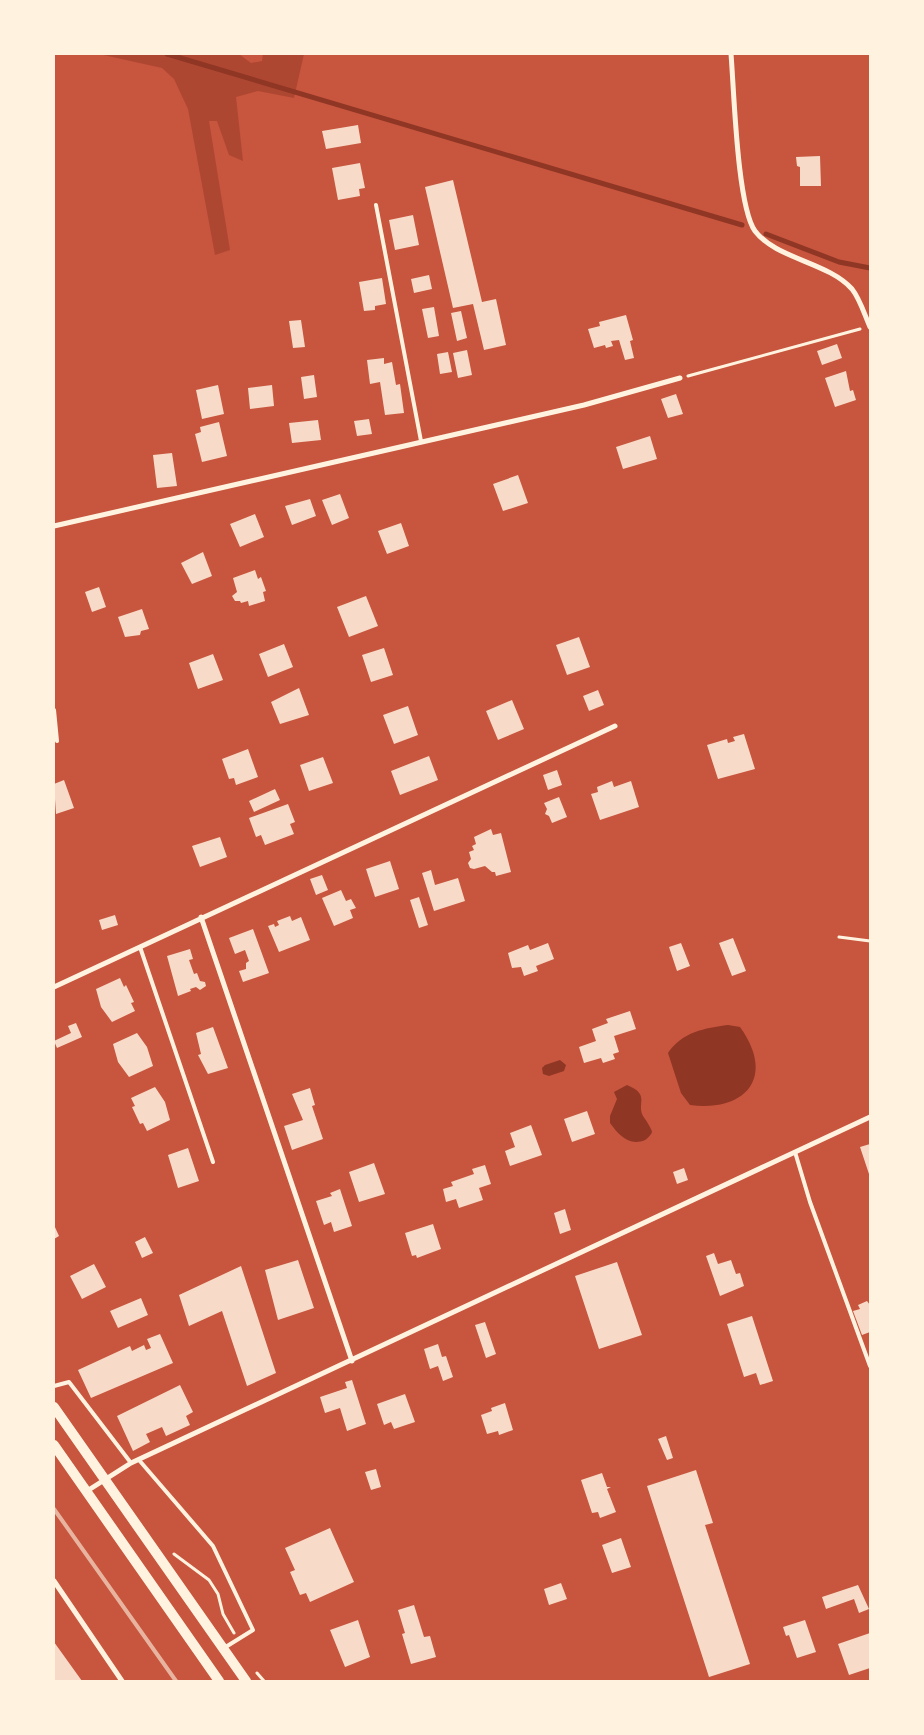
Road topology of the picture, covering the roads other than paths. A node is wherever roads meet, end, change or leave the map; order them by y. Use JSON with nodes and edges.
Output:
{"nodes":[{"id":1,"x":731,"y":54,"type":"edge"},
{"id":2,"x":376,"y":205,"type":"dead end"},
{"id":3,"x":870,"y":327,"type":"edge"},
{"id":4,"x":680,"y":378,"type":"road end"},
{"id":5,"x":420,"y":441,"type":"junction"},
{"id":6,"x":54,"y":526,"type":"edge"},
{"id":7,"x":54,"y":710,"type":"edge"},
{"id":8,"x":615,"y":726,"type":"dead end"},
{"id":9,"x":57,"y":741,"type":"dead end"},
{"id":10,"x":201,"y":917,"type":"junction"},
{"id":11,"x":140,"y":947,"type":"junction"},
{"id":12,"x":54,"y":987,"type":"edge"},
{"id":13,"x":870,"y":1116,"type":"edge"},
{"id":14,"x":795,"y":1152,"type":"junction"},
{"id":15,"x":213,"y":1162,"type":"dead end"},
{"id":16,"x":352,"y":1361,"type":"junction"},
{"id":17,"x":870,"y":1366,"type":"edge"},
{"id":18,"x":54,"y":1386,"type":"edge"},
{"id":19,"x":54,"y":1408,"type":"edge"},
{"id":20,"x":54,"y":1445,"type":"edge"},
{"id":21,"x":139,"y":1460,"type":"junction"},
{"id":22,"x":131,"y":1463,"type":"junction"},
{"id":23,"x":105,"y":1480,"type":"junction"},
{"id":24,"x":86,"y":1492,"type":"junction"},
{"id":25,"x":54,"y":1581,"type":"edge"},
{"id":26,"x":222,"y":1649,"type":"junction"},
{"id":27,"x":122,"y":1681,"type":"edge"},
{"id":28,"x":219,"y":1681,"type":"edge"},
{"id":29,"x":246,"y":1681,"type":"edge"}],
"edges":[{"from":1,"to":3,"type":"street"},
{"from":2,"to":5,"type":"lane"},
{"from":4,"to":5,"type":"street"},
{"from":5,"to":6,"type":"street"},
{"from":7,"to":9,"type":"lane"},
{"from":8,"to":10,"type":"street"},
{"from":10,"to":11,"type":"street"},
{"from":10,"to":16,"type":"street"},
{"from":11,"to":12,"type":"street"},
{"from":11,"to":15,"type":"lane"},
{"from":13,"to":14,"type":"street"},
{"from":14,"to":16,"type":"street"},
{"from":14,"to":17,"type":"lane"},
{"from":16,"to":21,"type":"street"},
{"from":18,"to":22,"type":"lane"},
{"from":19,"to":23,"type":"main road"},
{"from":20,"to":24,"type":"main road"},
{"from":21,"to":22,"type":"street"},
{"from":21,"to":26,"type":"lane"},
{"from":22,"to":23,"type":"street"},
{"from":23,"to":24,"type":"street"},
{"from":23,"to":26,"type":"main road"},
{"from":24,"to":28,"type":"main road"},
{"from":25,"to":27,"type":"street"},
{"from":26,"to":29,"type":"main road"}]}
